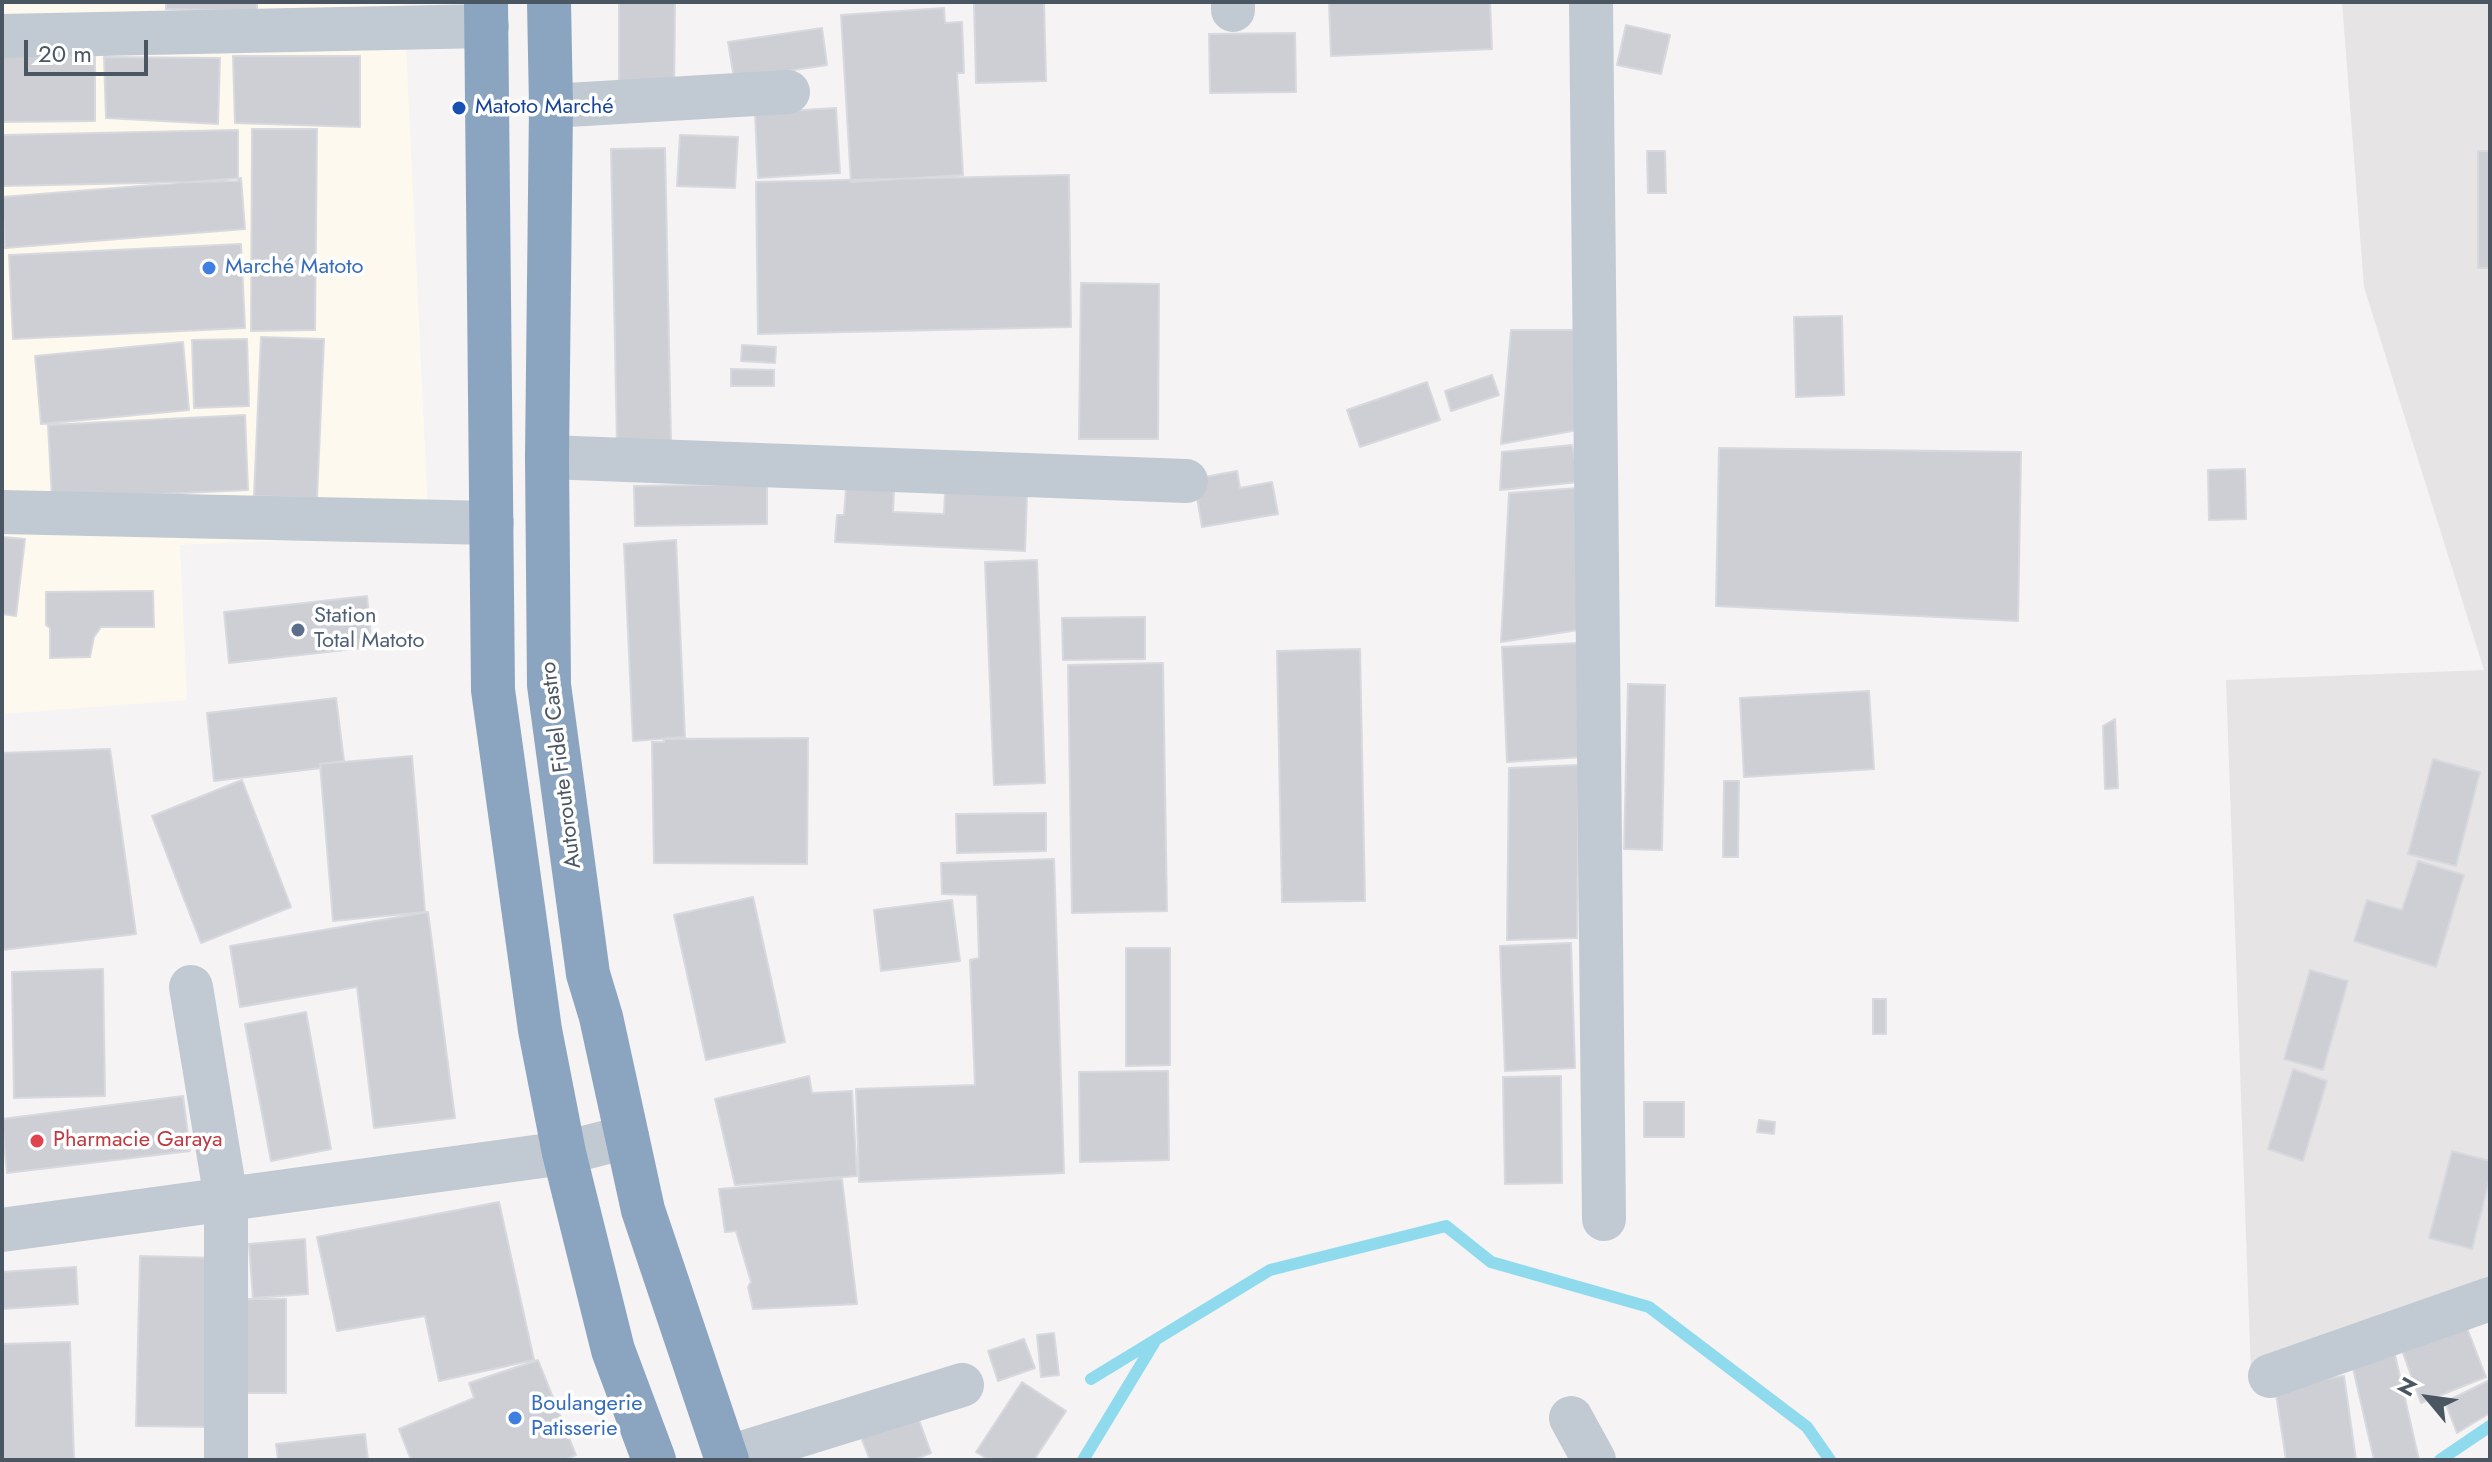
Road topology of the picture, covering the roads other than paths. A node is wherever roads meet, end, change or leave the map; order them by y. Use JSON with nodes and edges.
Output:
{"nodes":[{"id":1,"x":549,"y":2,"type":"edge"},
{"id":2,"x":1591,"y":2,"type":"edge"},
{"id":3,"x":487,"y":14,"type":"edge"},
{"id":4,"x":2,"y":36,"type":"edge"},
{"id":5,"x":788,"y":92,"type":"dead end"},
{"id":6,"x":551,"y":106,"type":"junction"},
{"id":7,"x":547,"y":457,"type":"junction"},
{"id":8,"x":1186,"y":481,"type":"dead end"},
{"id":9,"x":2,"y":512,"type":"edge"},
{"id":10,"x":492,"y":523,"type":"junction"},
{"id":11,"x":191,"y":987,"type":"dead end"},
{"id":12,"x":627,"y":1137,"type":"junction"},
{"id":13,"x":564,"y":1153,"type":"junction"},
{"id":14,"x":226,"y":1199,"type":"junction"},
{"id":15,"x":1604,"y":1219,"type":"dead end"},
{"id":16,"x":2,"y":1230,"type":"edge"},
{"id":17,"x":2490,"y":1299,"type":"edge"},
{"id":18,"x":2270,"y":1376,"type":"dead end"},
{"id":19,"x":962,"y":1385,"type":"dead end"},
{"id":20,"x":1571,"y":1418,"type":"dead end"},
{"id":21,"x":727,"y":1459,"type":"edge"},
{"id":22,"x":226,"y":1460,"type":"edge"},
{"id":23,"x":654,"y":1460,"type":"edge"},
{"id":24,"x":1594,"y":1460,"type":"edge"}],
"edges":[{"from":1,"to":6,"type":"highway","name":"Autoroute Fidel Castro"},
{"from":2,"to":15,"type":"street"},
{"from":3,"to":4,"type":"street"},
{"from":3,"to":10,"type":"highway"},
{"from":5,"to":6,"type":"street"},
{"from":6,"to":7,"type":"highway","name":"Autoroute Fidel Castro"},
{"from":7,"to":8,"type":"street"},
{"from":7,"to":12,"type":"highway","name":"Autoroute Fidel Castro"},
{"from":9,"to":10,"type":"street"},
{"from":10,"to":13,"type":"highway"},
{"from":11,"to":14,"type":"street"},
{"from":12,"to":13,"type":"street"},
{"from":12,"to":21,"type":"highway","name":"Autoroute Fidel Castro"},
{"from":13,"to":14,"type":"street"},
{"from":13,"to":23,"type":"highway"},
{"from":14,"to":16,"type":"street"},
{"from":14,"to":22,"type":"street"},
{"from":17,"to":18,"type":"street"},
{"from":19,"to":21,"type":"street"},
{"from":20,"to":24,"type":"street"}]}
